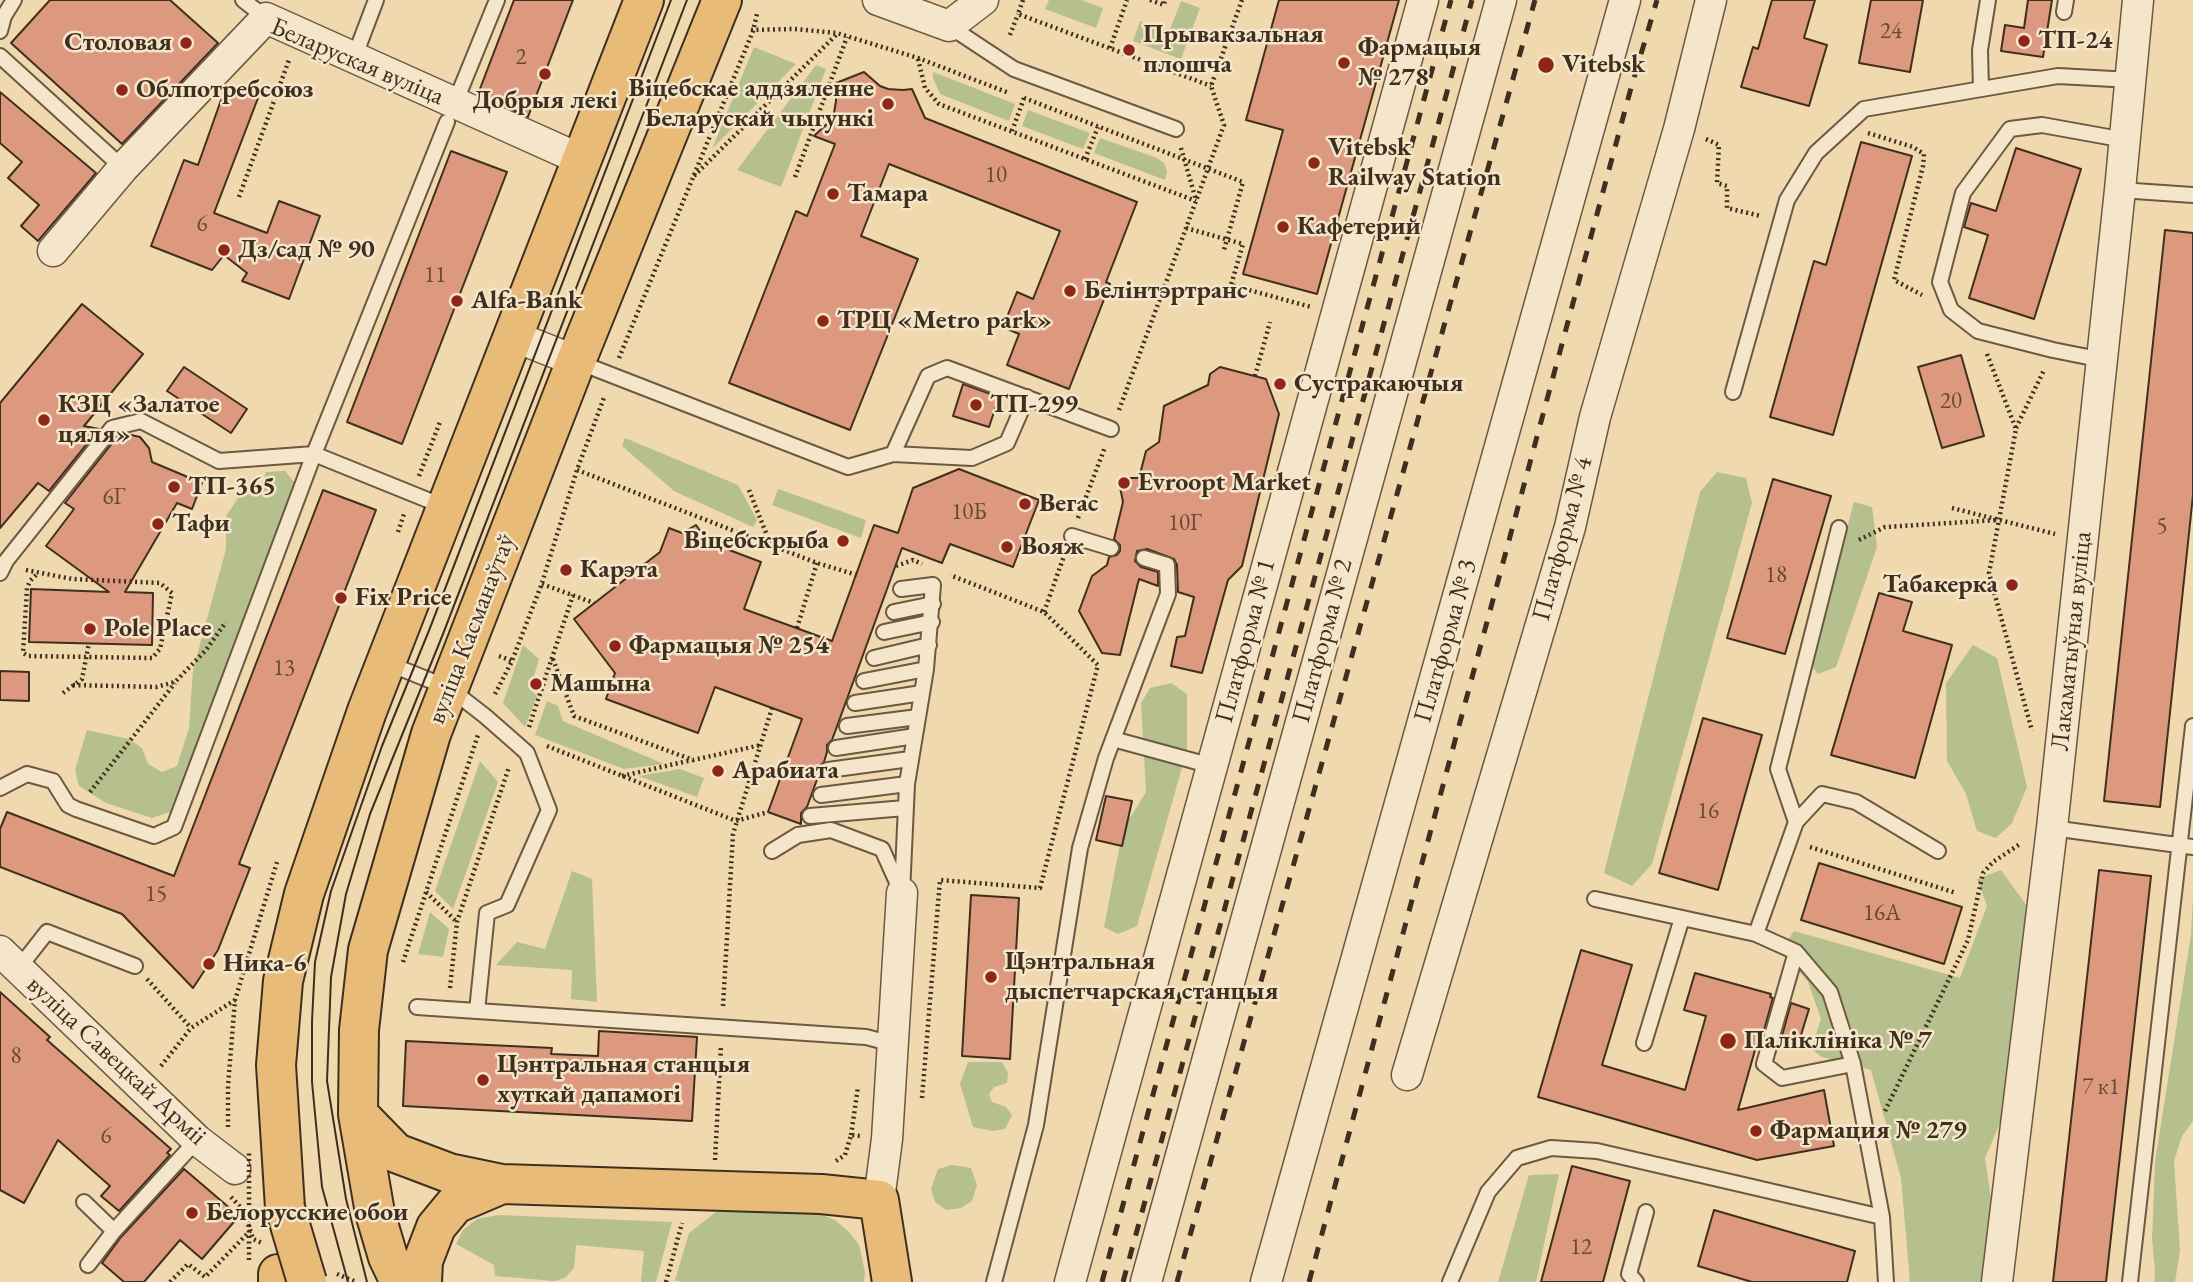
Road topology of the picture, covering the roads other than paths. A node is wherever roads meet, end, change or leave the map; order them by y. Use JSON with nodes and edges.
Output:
{"nodes":[{"id":1,"x":15,"y":0,"type":"edge"},
{"id":2,"x":376,"y":0,"type":"edge"},
{"id":3,"x":497,"y":0,"type":"edge"},
{"id":4,"x":644,"y":0,"type":"edge"},
{"id":5,"x":722,"y":0,"type":"edge"},
{"id":6,"x":983,"y":0,"type":"edge"},
{"id":7,"x":1423,"y":0,"type":"edge"},
{"id":8,"x":1501,"y":0,"type":"edge"},
{"id":9,"x":1625,"y":0,"type":"edge"},
{"id":10,"x":1711,"y":0,"type":"edge"},
{"id":11,"x":1988,"y":0,"type":"edge"},
{"id":12,"x":2138,"y":0,"type":"edge"},
{"id":13,"x":885,"y":1,"type":"edge"},
{"id":14,"x":255,"y":9,"type":"edge"},
{"id":15,"x":948,"y":26,"type":"junction"},
{"id":16,"x":0,"y":31,"type":"edge"},
{"id":17,"x":0,"y":56,"type":"edge"},
{"id":18,"x":354,"y":58,"type":"junction"},
{"id":19,"x":2131,"y":80,"type":"junction"},
{"id":20,"x":1981,"y":89,"type":"junction"},
{"id":21,"x":451,"y":113,"type":"junction"},
{"id":22,"x":1176,"y":129,"type":"road end"},
{"id":23,"x":2125,"y":140,"type":"junction"},
{"id":24,"x":582,"y":160,"type":"junction"},
{"id":25,"x":123,"y":168,"type":"junction"},
{"id":26,"x":2120,"y":190,"type":"junction"},
{"id":27,"x":2193,"y":195,"type":"edge"},
{"id":28,"x":53,"y":251,"type":"dead end"},
{"id":29,"x":513,"y":336,"type":"junction"},
{"id":30,"x":2102,"y":360,"type":"junction"},
{"id":31,"x":576,"y":361,"type":"junction"},
{"id":32,"x":1733,"y":392,"type":"dead end"},
{"id":33,"x":1027,"y":397,"type":"junction"},
{"id":34,"x":1111,"y":429,"type":"road end"},
{"id":35,"x":314,"y":453,"type":"junction"},
{"id":36,"x":893,"y":453,"type":"junction"},
{"id":37,"x":446,"y":508,"type":"junction"},
{"id":38,"x":1839,"y":528,"type":"dead end"},
{"id":39,"x":1072,"y":536,"type":"road end"},
{"id":40,"x":1111,"y":548,"type":"dead end"},
{"id":41,"x":1144,"y":558,"type":"dead end"},
{"id":42,"x":3,"y":567,"type":"edge"},
{"id":43,"x":901,"y":589,"type":"dead end"},
{"id":44,"x":933,"y":604,"type":"junction"},
{"id":45,"x":894,"y":612,"type":"dead end"},
{"id":46,"x":932,"y":622,"type":"junction"},
{"id":47,"x":884,"y":632,"type":"dead end"},
{"id":48,"x":929,"y":645,"type":"junction"},
{"id":49,"x":874,"y":658,"type":"dead end"},
{"id":50,"x":386,"y":663,"type":"junction"},
{"id":51,"x":926,"y":669,"type":"junction"},
{"id":52,"x":864,"y":681,"type":"dead end"},
{"id":53,"x":449,"y":688,"type":"junction"},
{"id":54,"x":922,"y":693,"type":"junction"},
{"id":55,"x":855,"y":703,"type":"dead end"},
{"id":56,"x":918,"y":717,"type":"junction"},
{"id":57,"x":847,"y":726,"type":"dead end"},
{"id":58,"x":2193,"y":726,"type":"edge"},
{"id":59,"x":915,"y":736,"type":"junction"},
{"id":60,"x":1113,"y":739,"type":"junction"},
{"id":61,"x":836,"y":748,"type":"dead end"},
{"id":62,"x":910,"y":759,"type":"junction"},
{"id":63,"x":1212,"y":766,"type":"junction"},
{"id":64,"x":828,"y":770,"type":"dead end"},
{"id":65,"x":907,"y":784,"type":"junction"},
{"id":66,"x":0,"y":788,"type":"edge"},
{"id":67,"x":821,"y":795,"type":"dead end"},
{"id":68,"x":905,"y":808,"type":"junction"},
{"id":69,"x":810,"y":817,"type":"dead end"},
{"id":70,"x":1796,"y":821,"type":"junction"},
{"id":71,"x":2052,"y":828,"type":"junction"},
{"id":72,"x":2186,"y":846,"type":"edge"},
{"id":73,"x":772,"y":852,"type":"dead end"},
{"id":74,"x":1938,"y":852,"type":"dead end"},
{"id":75,"x":902,"y":893,"type":"junction"},
{"id":76,"x":1595,"y":899,"type":"dead end"},
{"id":77,"x":1682,"y":918,"type":"junction"},
{"id":78,"x":1756,"y":934,"type":"junction"},
{"id":79,"x":1796,"y":952,"type":"junction"},
{"id":80,"x":9,"y":960,"type":"edge"},
{"id":81,"x":135,"y":966,"type":"road end"},
{"id":82,"x":417,"y":1007,"type":"dead end"},
{"id":83,"x":477,"y":1011,"type":"junction"},
{"id":84,"x":1644,"y":1043,"type":"dead end"},
{"id":85,"x":892,"y":1044,"type":"junction"},
{"id":86,"x":1853,"y":1064,"type":"junction"},
{"id":87,"x":1407,"y":1075,"type":"dead end"},
{"id":88,"x":358,"y":1114,"type":"junction"},
{"id":89,"x":207,"y":1133,"type":"junction"},
{"id":90,"x":255,"y":1162,"type":"junction"},
{"id":91,"x":502,"y":1184,"type":"junction"},
{"id":92,"x":879,"y":1200,"type":"junction"},
{"id":93,"x":84,"y":1202,"type":"dead end"},
{"id":94,"x":1646,"y":1212,"type":"dead end"},
{"id":95,"x":1882,"y":1217,"type":"junction"},
{"id":96,"x":114,"y":1231,"type":"junction"},
{"id":97,"x":88,"y":1265,"type":"dead end"},
{"id":98,"x":278,"y":1275,"type":"edge"},
{"id":99,"x":400,"y":1282,"type":"edge"},
{"id":100,"x":422,"y":1282,"type":"edge"},
{"id":101,"x":892,"y":1282,"type":"edge"},
{"id":102,"x":994,"y":1282,"type":"edge"},
{"id":103,"x":1070,"y":1282,"type":"edge"},
{"id":104,"x":1146,"y":1282,"type":"edge"},
{"id":105,"x":1266,"y":1282,"type":"edge"},
{"id":106,"x":1450,"y":1282,"type":"edge"},
{"id":107,"x":1636,"y":1282,"type":"edge"},
{"id":108,"x":1885,"y":1282,"type":"edge"},
{"id":109,"x":1997,"y":1282,"type":"edge"},
{"id":110,"x":2130,"y":1282,"type":"edge"}],
"edges":[{"from":1,"to":16,"type":"lane"},
{"from":2,"to":18,"type":"lane"},
{"from":3,"to":21,"type":"lane"},
{"from":4,"to":24,"type":"main road"},
{"from":5,"to":31,"type":"main road","name":"вуліца Касманаўтаў"},
{"from":6,"to":15,"type":"street"},
{"from":7,"to":63,"type":"street","name":"Платформа № 1"},
{"from":8,"to":104,"type":"street","name":"Платформа № 2"},
{"from":9,"to":105,"type":"street","name":"Платформа № 3"},
{"from":10,"to":87,"type":"street","name":"Платформа № 4"},
{"from":11,"to":20,"type":"lane"},
{"from":12,"to":19,"type":"street","name":"Лакаматыўная вуліца"},
{"from":13,"to":15,"type":"street"},
{"from":14,"to":18,"type":"street","name":"Беларуская вуліца"},
{"from":14,"to":25,"type":"street","name":"Беларуская вуліца"},
{"from":15,"to":22,"type":"lane"},
{"from":17,"to":25,"type":"lane"},
{"from":18,"to":21,"type":"street","name":"Беларуская вуліца"},
{"from":19,"to":20,"type":"lane"},
{"from":19,"to":23,"type":"street","name":"Лакаматыўная вуліца"},
{"from":20,"to":32,"type":"lane"},
{"from":21,"to":24,"type":"street","name":"Беларуская вуліца"},
{"from":21,"to":35,"type":"lane"},
{"from":23,"to":26,"type":"street","name":"Лакаматыўная вуліца"},
{"from":23,"to":30,"type":"lane"},
{"from":24,"to":29,"type":"main road"},
{"from":25,"to":28,"type":"street","name":"Беларуская вуліца"},
{"from":26,"to":27,"type":"lane"},
{"from":26,"to":30,"type":"street","name":"Лакаматыўная вуліца"},
{"from":29,"to":31,"type":"street"},
{"from":29,"to":37,"type":"main road"},
{"from":30,"to":71,"type":"street","name":"Лакаматыўная вуліца"},
{"from":31,"to":36,"type":"lane"},
{"from":31,"to":53,"type":"main road","name":"вуліца Касманаўтаў"},
{"from":33,"to":34,"type":"lane"},
{"from":33,"to":36,"type":"lane"},
{"from":33,"to":36,"type":"lane"},
{"from":35,"to":37,"type":"lane"},
{"from":35,"to":42,"type":"lane"},
{"from":35,"to":66,"type":"lane"},
{"from":37,"to":50,"type":"main road"},
{"from":38,"to":70,"type":"lane"},
{"from":39,"to":40,"type":"lane"},
{"from":41,"to":60,"type":"lane"},
{"from":43,"to":44,"type":"lane"},
{"from":44,"to":45,"type":"lane"},
{"from":44,"to":46,"type":"lane"},
{"from":46,"to":47,"type":"lane"},
{"from":46,"to":48,"type":"lane"},
{"from":48,"to":49,"type":"lane"},
{"from":48,"to":51,"type":"lane"},
{"from":50,"to":53,"type":"lane"},
{"from":50,"to":90,"type":"main road"},
{"from":51,"to":52,"type":"lane"},
{"from":51,"to":54,"type":"lane"},
{"from":53,"to":83,"type":"lane"},
{"from":53,"to":88,"type":"main road","name":"вуліца Касманаўтаў"},
{"from":54,"to":55,"type":"lane"},
{"from":54,"to":56,"type":"lane"},
{"from":56,"to":57,"type":"lane"},
{"from":56,"to":59,"type":"lane"},
{"from":58,"to":72,"type":"lane"},
{"from":59,"to":61,"type":"lane"},
{"from":59,"to":62,"type":"lane"},
{"from":60,"to":63,"type":"lane"},
{"from":60,"to":102,"type":"lane"},
{"from":62,"to":64,"type":"lane"},
{"from":62,"to":65,"type":"lane"},
{"from":63,"to":103,"type":"street","name":"Платформа № 1"},
{"from":65,"to":67,"type":"lane"},
{"from":65,"to":68,"type":"lane"},
{"from":68,"to":69,"type":"lane"},
{"from":68,"to":75,"type":"lane"},
{"from":70,"to":74,"type":"lane"},
{"from":70,"to":78,"type":"lane"},
{"from":71,"to":72,"type":"lane"},
{"from":71,"to":109,"type":"street","name":"Лакаматыўная вуліца"},
{"from":72,"to":110,"type":"lane"},
{"from":73,"to":75,"type":"lane"},
{"from":75,"to":85,"type":"street"},
{"from":76,"to":77,"type":"lane"},
{"from":77,"to":78,"type":"lane"},
{"from":77,"to":84,"type":"lane"},
{"from":78,"to":79,"type":"lane"},
{"from":79,"to":86,"type":"lane"},
{"from":79,"to":86,"type":"lane"},
{"from":80,"to":81,"type":"lane"},
{"from":80,"to":89,"type":"street","name":"вуліца Савецкай Арміі"},
{"from":82,"to":83,"type":"lane"},
{"from":83,"to":85,"type":"lane"},
{"from":85,"to":92,"type":"street"},
{"from":86,"to":95,"type":"lane"},
{"from":88,"to":91,"type":"main road"},
{"from":88,"to":99,"type":"main road","name":"вуліца Касманаўтаў"},
{"from":89,"to":90,"type":"street","name":"вуліца Савецкай Арміі"},
{"from":89,"to":96,"type":"lane"},
{"from":90,"to":98,"type":"main road"},
{"from":91,"to":92,"type":"main road"},
{"from":91,"to":100,"type":"main road"},
{"from":92,"to":101,"type":"main road"},
{"from":93,"to":96,"type":"lane"},
{"from":94,"to":107,"type":"lane"},
{"from":95,"to":106,"type":"lane"},
{"from":95,"to":108,"type":"lane"},
{"from":96,"to":97,"type":"lane"}]}
